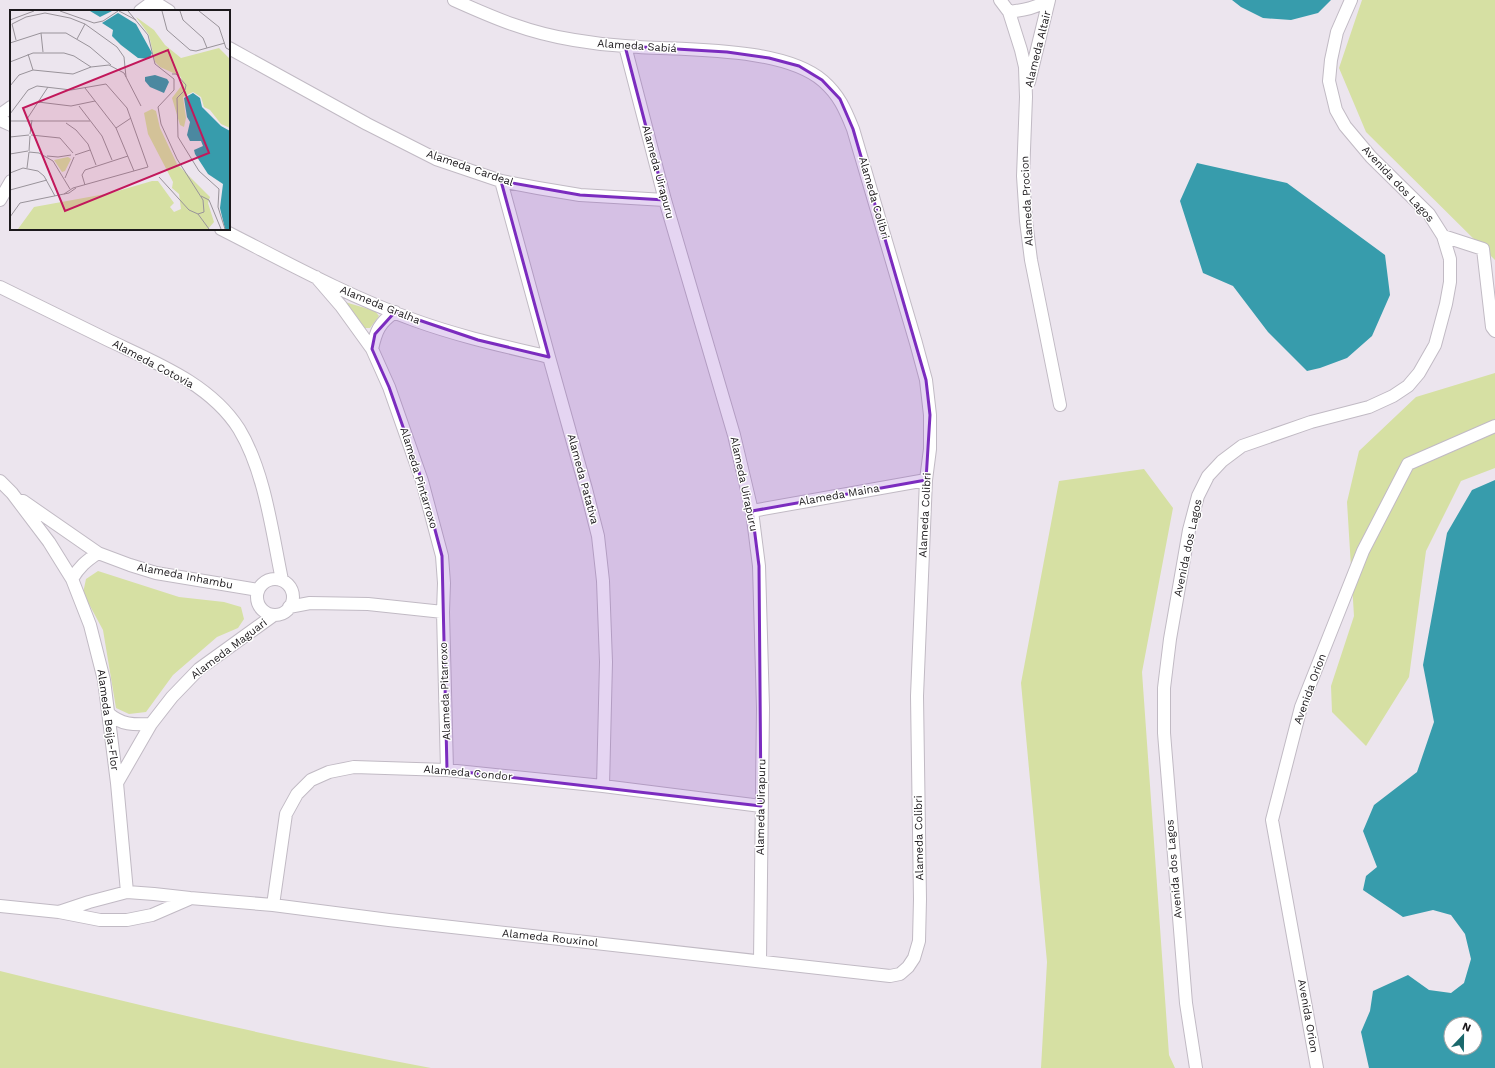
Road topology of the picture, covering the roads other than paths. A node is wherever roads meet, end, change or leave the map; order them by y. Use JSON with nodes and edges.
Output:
{"nodes":[{"id":1,"x":454,"y":0,"type":"edge"},
{"id":2,"x":1000,"y":0,"type":"edge"},
{"id":3,"x":1049,"y":0,"type":"edge"},
{"id":4,"x":1351,"y":0,"type":"edge"},
{"id":5,"x":154,"y":1,"type":"edge"},
{"id":6,"x":141,"y":10,"type":"edge"},
{"id":7,"x":168,"y":10,"type":"edge"},
{"id":8,"x":1009,"y":12,"type":"junction"},
{"id":9,"x":625,"y":46,"type":"junction"},
{"id":10,"x":230,"y":49,"type":"edge"},
{"id":11,"x":822,"y":80,"type":"joint"},
{"id":12,"x":1026,"y":97,"type":"junction"},
{"id":13,"x":10,"y":108,"type":"edge"},
{"id":14,"x":0,"y":115,"type":"edge"},
{"id":15,"x":0,"y":120,"type":"edge"},
{"id":16,"x":10,"y":125,"type":"edge"},
{"id":17,"x":501,"y":181,"type":"junction"},
{"id":18,"x":10,"y":183,"type":"edge"},
{"id":19,"x":0,"y":200,"type":"edge"},
{"id":20,"x":665,"y":200,"type":"junction"},
{"id":21,"x":223,"y":230,"type":"edge"},
{"id":22,"x":1443,"y":236,"type":"junction"},
{"id":23,"x":316,"y":277,"type":"junction"},
{"id":24,"x":0,"y":287,"type":"edge"},
{"id":25,"x":395,"y":312,"type":"junction"},
{"id":26,"x":1495,"y":331,"type":"edge"},
{"id":27,"x":372,"y":349,"type":"junction"},
{"id":28,"x":549,"y":357,"type":"junction"},
{"id":29,"x":1060,"y":405,"type":"dead end"},
{"id":30,"x":1495,"y":426,"type":"edge"},
{"id":31,"x":926,"y":480,"type":"junction"},
{"id":32,"x":0,"y":481,"type":"edge"},
{"id":33,"x":12,"y":493,"type":"junction"},
{"id":34,"x":752,"y":510,"type":"junction"},
{"id":35,"x":98,"y":553,"type":"junction"},
{"id":36,"x":72,"y":579,"type":"junction"},
{"id":37,"x":282,"y":580,"type":"junction"},
{"id":38,"x":258,"y":590,"type":"junction"},
{"id":39,"x":290,"y":607,"type":"junction"},
{"id":40,"x":443,"y":612,"type":"junction"},
{"id":41,"x":274,"y":615,"type":"junction"},
{"id":42,"x":108,"y":713,"type":"junction"},
{"id":43,"x":151,"y":724,"type":"junction"},
{"id":44,"x":447,"y":770,"type":"junction"},
{"id":45,"x":117,"y":783,"type":"junction"},
{"id":46,"x":602,"y":786,"type":"junction"},
{"id":47,"x":761,"y":806,"type":"junction"},
{"id":48,"x":127,"y":892,"type":"junction"},
{"id":49,"x":190,"y":898,"type":"junction"},
{"id":50,"x":273,"y":905,"type":"junction"},
{"id":51,"x":0,"y":906,"type":"edge"},
{"id":52,"x":59,"y":912,"type":"junction"},
{"id":53,"x":760,"y":961,"type":"junction"},
{"id":54,"x":908,"y":967,"type":"joint"},
{"id":55,"x":1196,"y":1068,"type":"edge"},
{"id":56,"x":1317,"y":1068,"type":"edge"}],
"edges":[{"from":1,"to":9,"type":"street","name":"Alameda Sabiá"},
{"from":2,"to":8,"type":"street","name":"Alameda Procion"},
{"from":3,"to":8,"type":"street"},
{"from":3,"to":12,"type":"street","name":"Alameda Altair"},
{"from":4,"to":22,"type":"street","name":"Avenida dos Lagos"},
{"from":5,"to":6,"type":"street"},
{"from":5,"to":7,"type":"street"},
{"from":8,"to":12,"type":"street","name":"Alameda Procion"},
{"from":9,"to":11,"type":"street","name":"Alameda Sabiá"},
{"from":9,"to":20,"type":"street","name":"Alameda Uirapuru"},
{"from":10,"to":17,"type":"street","name":"Alameda Cardeal"},
{"from":11,"to":31,"type":"street","name":"Alameda Colibri"},
{"from":12,"to":29,"type":"street","name":"Alameda Procion"},
{"from":13,"to":14,"type":"street"},
{"from":15,"to":16,"type":"street"},
{"from":17,"to":20,"type":"street","name":"Alameda Cardeal"},
{"from":17,"to":28,"type":"street","name":"Alameda Patativa"},
{"from":18,"to":19,"type":"street"},
{"from":20,"to":34,"type":"street","name":"Alameda Uirapuru"},
{"from":21,"to":23,"type":"street","name":"Alameda Gralha"},
{"from":22,"to":26,"type":"street"},
{"from":22,"to":55,"type":"street","name":"Avenida dos Lagos"},
{"from":23,"to":25,"type":"street","name":"Alameda Gralha"},
{"from":23,"to":27,"type":"street","name":"Alameda Pintarroxo"},
{"from":24,"to":37,"type":"street","name":"Alameda Cotovia"},
{"from":25,"to":27,"type":"street"},
{"from":25,"to":28,"type":"street","name":"Alameda Gralha"},
{"from":27,"to":40,"type":"street","name":"Alameda Pintarroxo"},
{"from":28,"to":46,"type":"street","name":"Alameda Patativa"},
{"from":30,"to":56,"type":"street","name":"Avenida Orion"},
{"from":31,"to":34,"type":"street","name":"Alameda Maina"},
{"from":31,"to":54,"type":"street","name":"Alameda Colibri"},
{"from":32,"to":33,"type":"street","name":"Alameda Beija-Flor"},
{"from":33,"to":35,"type":"street","name":"Alameda Inhambu"},
{"from":33,"to":36,"type":"street","name":"Alameda Beija-Flor"},
{"from":34,"to":47,"type":"street","name":"Alameda Uirapuru"},
{"from":35,"to":36,"type":"street"},
{"from":35,"to":38,"type":"street","name":"Alameda Inhambu"},
{"from":36,"to":42,"type":"street","name":"Alameda Beija-Flor"},
{"from":37,"to":38,"type":"street"},
{"from":37,"to":39,"type":"street"},
{"from":38,"to":41,"type":"street"},
{"from":39,"to":40,"type":"street"},
{"from":39,"to":41,"type":"street"},
{"from":40,"to":44,"type":"street","name":"Alameda Pitarroxo"},
{"from":41,"to":43,"type":"street","name":"Alameda Maguari"},
{"from":42,"to":43,"type":"street"},
{"from":42,"to":45,"type":"street","name":"Alameda Beija-Flor"},
{"from":43,"to":45,"type":"street","name":"Alameda Maguari"},
{"from":44,"to":46,"type":"street","name":"Alameda Condor"},
{"from":44,"to":50,"type":"street","name":"Alameda Condor"},
{"from":45,"to":48,"type":"street","name":"Alameda Beija-Flor"},
{"from":46,"to":47,"type":"street","name":"Alameda Condor"},
{"from":47,"to":53,"type":"street","name":"Alameda Uirapuru"},
{"from":48,"to":49,"type":"street","name":"Alameda Rouxinol"},
{"from":48,"to":52,"type":"street","name":"Alameda Rouxinol"},
{"from":49,"to":50,"type":"street","name":"Alameda Rouxinol"},
{"from":49,"to":52,"type":"street","name":"Alameda Rouxinol"},
{"from":50,"to":53,"type":"street","name":"Alameda Rouxinol"},
{"from":51,"to":52,"type":"street","name":"Alameda Rouxinol"},
{"from":53,"to":54,"type":"street","name":"Alameda Rouxinol"}]}
